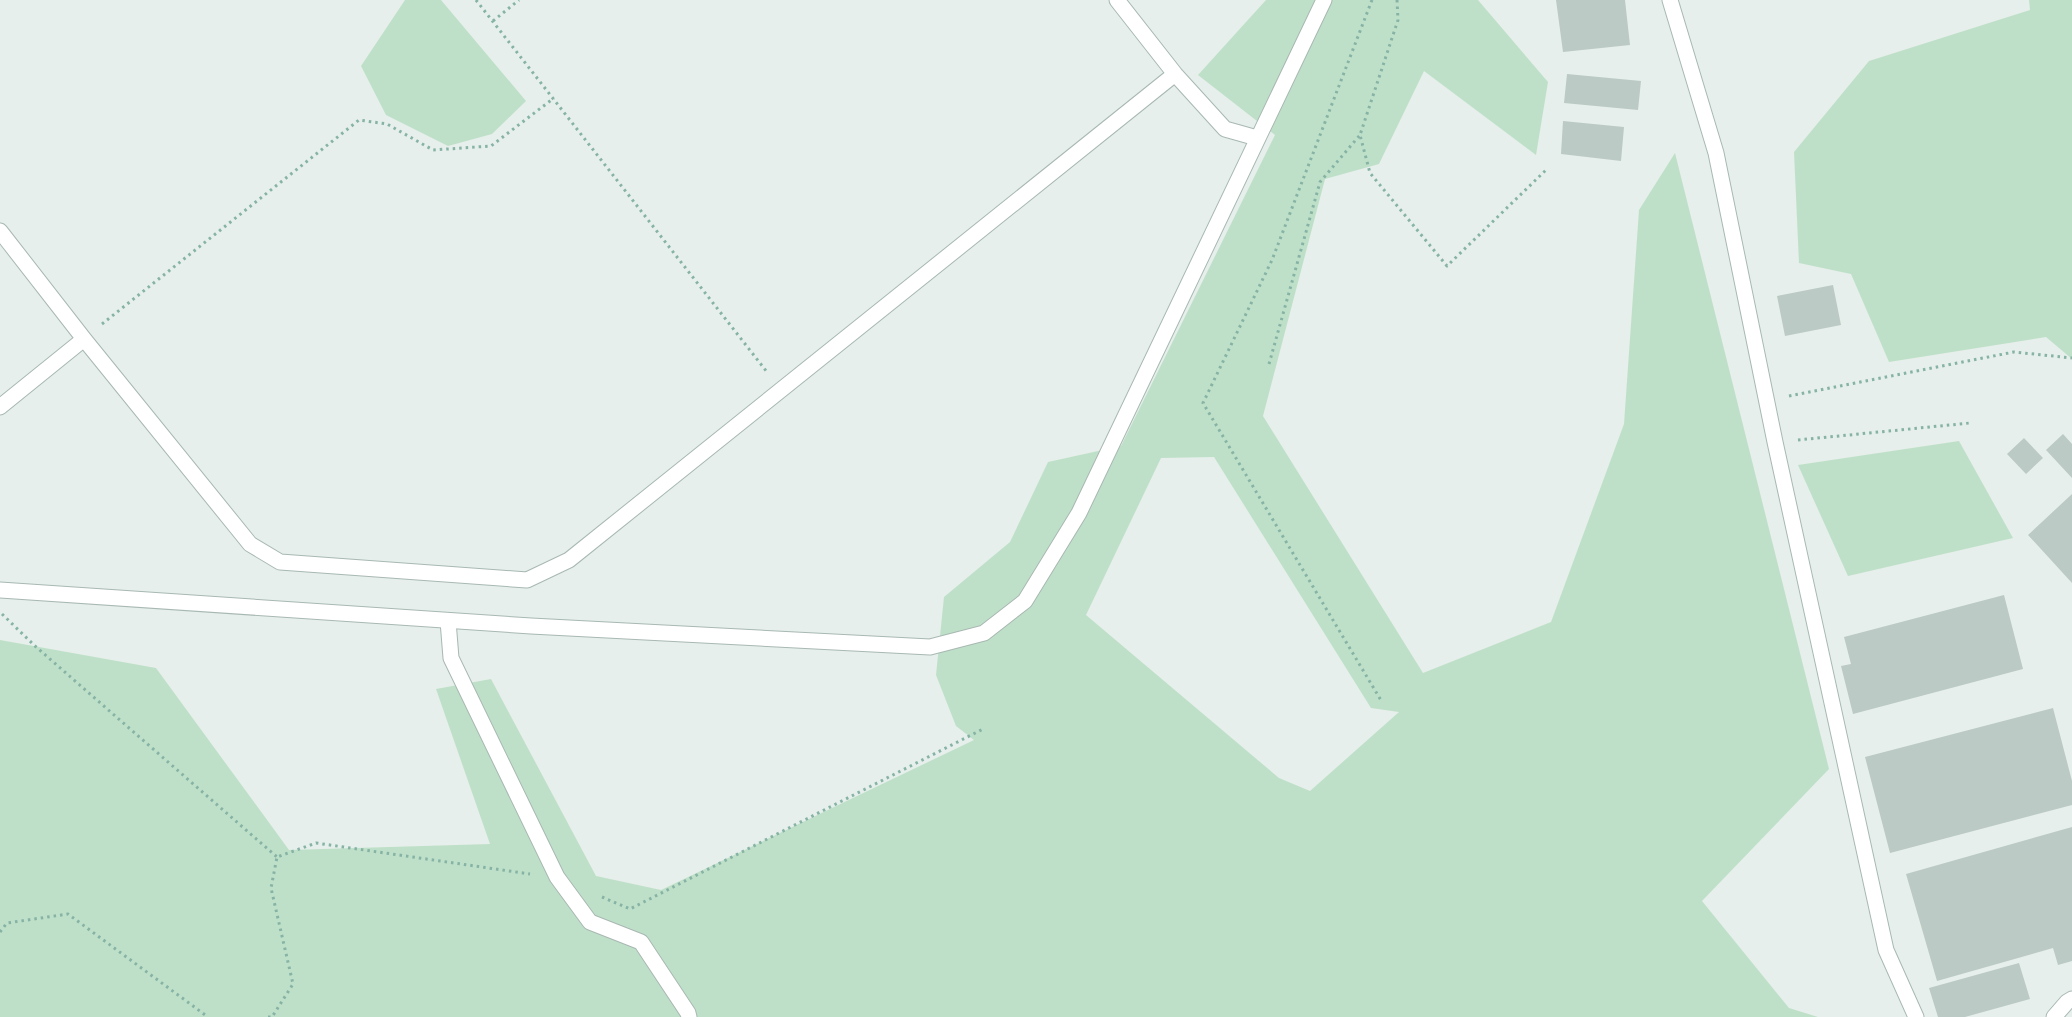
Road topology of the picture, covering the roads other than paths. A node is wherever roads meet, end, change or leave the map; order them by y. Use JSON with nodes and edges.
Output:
{"nodes":[{"id":1,"x":1117,"y":0,"type":"edge"},
{"id":2,"x":1324,"y":0,"type":"edge"},
{"id":3,"x":1670,"y":0,"type":"edge"},
{"id":4,"x":1175,"y":74,"type":"junction"},
{"id":5,"x":1257,"y":138,"type":"junction"},
{"id":6,"x":0,"y":231,"type":"edge"},
{"id":7,"x":84,"y":339,"type":"junction"},
{"id":8,"x":0,"y":407,"type":"edge"},
{"id":9,"x":0,"y":590,"type":"edge"},
{"id":10,"x":448,"y":621,"type":"junction"},
{"id":11,"x":2072,"y":998,"type":"edge"},
{"id":12,"x":689,"y":1017,"type":"edge"},
{"id":13,"x":1916,"y":1017,"type":"edge"},
{"id":14,"x":2054,"y":1017,"type":"edge"}],
"edges":[{"from":1,"to":4,"type":"street"},
{"from":2,"to":5,"type":"street"},
{"from":3,"to":13,"type":"street"},
{"from":4,"to":5,"type":"street"},
{"from":4,"to":7,"type":"street"},
{"from":5,"to":10,"type":"street"},
{"from":6,"to":7,"type":"street"},
{"from":7,"to":8,"type":"street"},
{"from":9,"to":10,"type":"street"},
{"from":10,"to":12,"type":"street"},
{"from":11,"to":14,"type":"street"}]}
